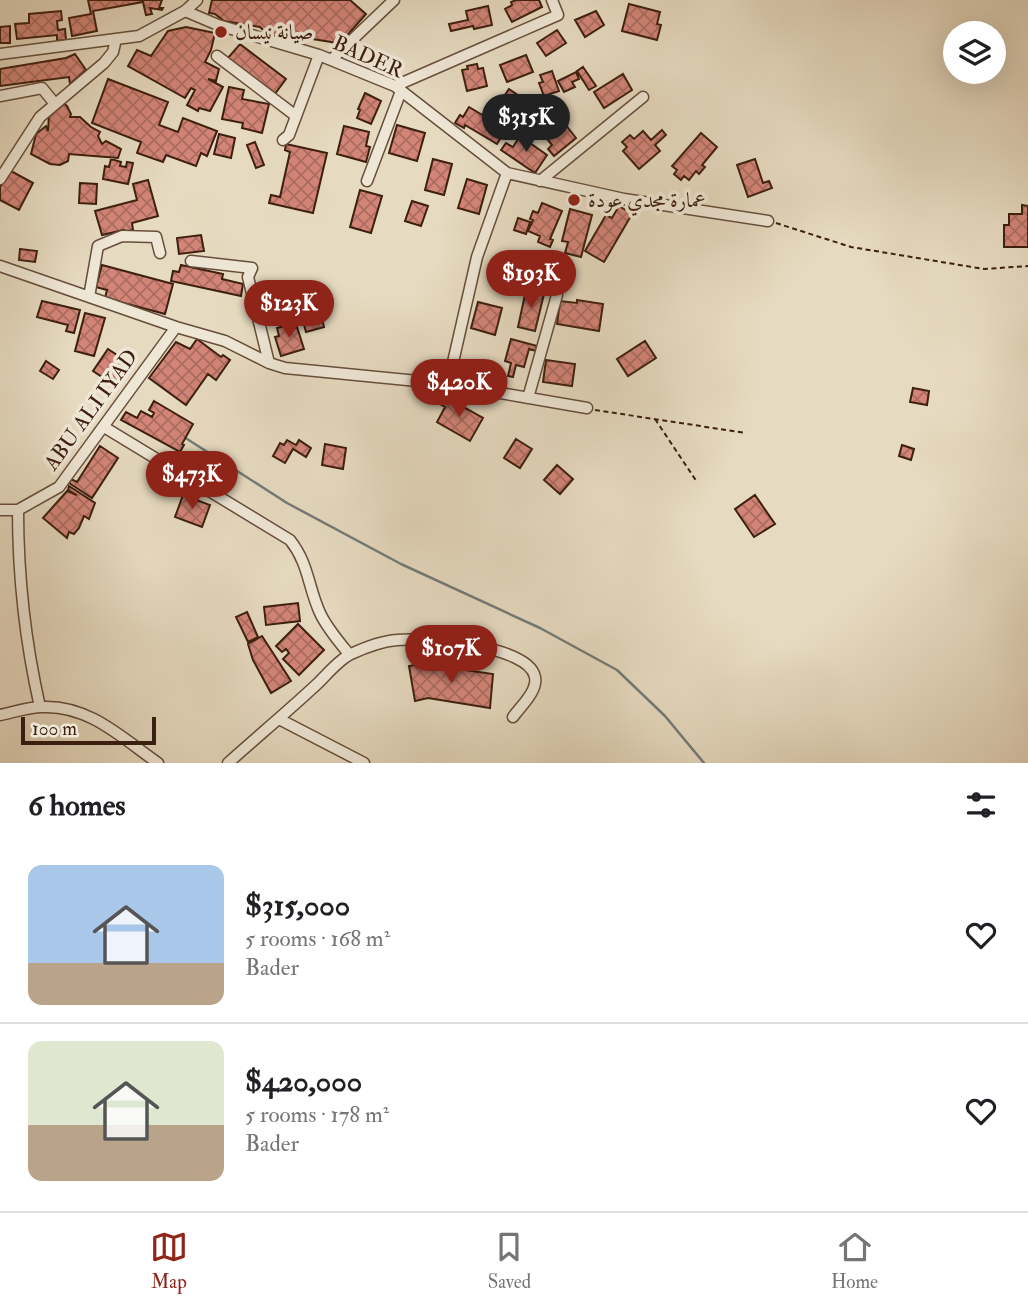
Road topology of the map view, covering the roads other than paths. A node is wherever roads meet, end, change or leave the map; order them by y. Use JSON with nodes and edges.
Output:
{"nodes":[{"id":1,"x":197,"y":0,"type":"edge"},
{"id":2,"x":394,"y":0,"type":"edge"},
{"id":3,"x":552,"y":0,"type":"edge"},
{"id":4,"x":185,"y":11,"type":"junction"},
{"id":5,"x":116,"y":39,"type":"junction"},
{"id":6,"x":0,"y":54,"type":"edge"},
{"id":7,"x":319,"y":55,"type":"junction"},
{"id":8,"x":217,"y":56,"type":"dead end"},
{"id":9,"x":331,"y":60,"type":"junction"},
{"id":10,"x":398,"y":89,"type":"junction"},
{"id":11,"x":0,"y":96,"type":"edge"},
{"id":12,"x":643,"y":97,"type":"dead end"},
{"id":13,"x":55,"y":104,"type":"junction"},
{"id":14,"x":296,"y":116,"type":"junction"},
{"id":15,"x":283,"y":140,"type":"dead end"},
{"id":16,"x":507,"y":173,"type":"junction"},
{"id":17,"x":0,"y":179,"type":"edge"},
{"id":18,"x":367,"y":181,"type":"dead end"},
{"id":19,"x":540,"y":181,"type":"junction"},
{"id":20,"x":768,"y":220,"type":"road end"},
{"id":21,"x":160,"y":253,"type":"dead end"},
{"id":22,"x":191,"y":261,"type":"dead end"},
{"id":23,"x":0,"y":266,"type":"edge"},
{"id":24,"x":557,"y":295,"type":"dead end"},
{"id":25,"x":89,"y":297,"type":"junction"},
{"id":26,"x":176,"y":327,"type":"junction"},
{"id":27,"x":269,"y":363,"type":"junction"},
{"id":28,"x":448,"y":383,"type":"junction"},
{"id":29,"x":528,"y":398,"type":"junction"},
{"id":30,"x":587,"y":408,"type":"road end"},
{"id":31,"x":104,"y":427,"type":"junction"},
{"id":32,"x":0,"y":510,"type":"edge"},
{"id":33,"x":18,"y":510,"type":"junction"},
{"id":34,"x":349,"y":654,"type":"junction"},
{"id":35,"x":40,"y":706,"type":"junction"},
{"id":36,"x":0,"y":715,"type":"edge"},
{"id":37,"x":513,"y":717,"type":"dead end"},
{"id":38,"x":279,"y":719,"type":"junction"},
{"id":39,"x":158,"y":763,"type":"edge"},
{"id":40,"x":228,"y":763,"type":"edge"},
{"id":41,"x":364,"y":763,"type":"edge"}],
"edges":[{"from":1,"to":4,"type":"street"},
{"from":2,"to":9,"type":"street"},
{"from":3,"to":10,"type":"street"},
{"from":4,"to":5,"type":"street"},
{"from":4,"to":7,"type":"street","name":"BADER"},
{"from":5,"to":6,"type":"street"},
{"from":5,"to":13,"type":"street"},
{"from":7,"to":9,"type":"street","name":"BADER"},
{"from":7,"to":14,"type":"street"},
{"from":8,"to":14,"type":"street"},
{"from":9,"to":10,"type":"street","name":"BADER"},
{"from":10,"to":16,"type":"street","name":"BADER"},
{"from":10,"to":18,"type":"street"},
{"from":11,"to":13,"type":"street"},
{"from":12,"to":19,"type":"street"},
{"from":13,"to":17,"type":"street"},
{"from":14,"to":15,"type":"street"},
{"from":16,"to":19,"type":"street"},
{"from":16,"to":28,"type":"street"},
{"from":19,"to":20,"type":"street"},
{"from":21,"to":25,"type":"street"},
{"from":22,"to":27,"type":"street"},
{"from":23,"to":25,"type":"street"},
{"from":24,"to":29,"type":"street"},
{"from":25,"to":26,"type":"street"},
{"from":26,"to":27,"type":"street"},
{"from":26,"to":31,"type":"street","name":"ABU ALI IYAD"},
{"from":27,"to":28,"type":"street"},
{"from":28,"to":29,"type":"street"},
{"from":29,"to":30,"type":"street"},
{"from":31,"to":33,"type":"street","name":"ABU ALI IYAD"},
{"from":31,"to":34,"type":"street"},
{"from":32,"to":33,"type":"street"},
{"from":33,"to":35,"type":"street"},
{"from":34,"to":37,"type":"street"},
{"from":34,"to":38,"type":"street"},
{"from":35,"to":36,"type":"street"},
{"from":35,"to":39,"type":"street"},
{"from":38,"to":40,"type":"street"},
{"from":38,"to":41,"type":"street"}]}
